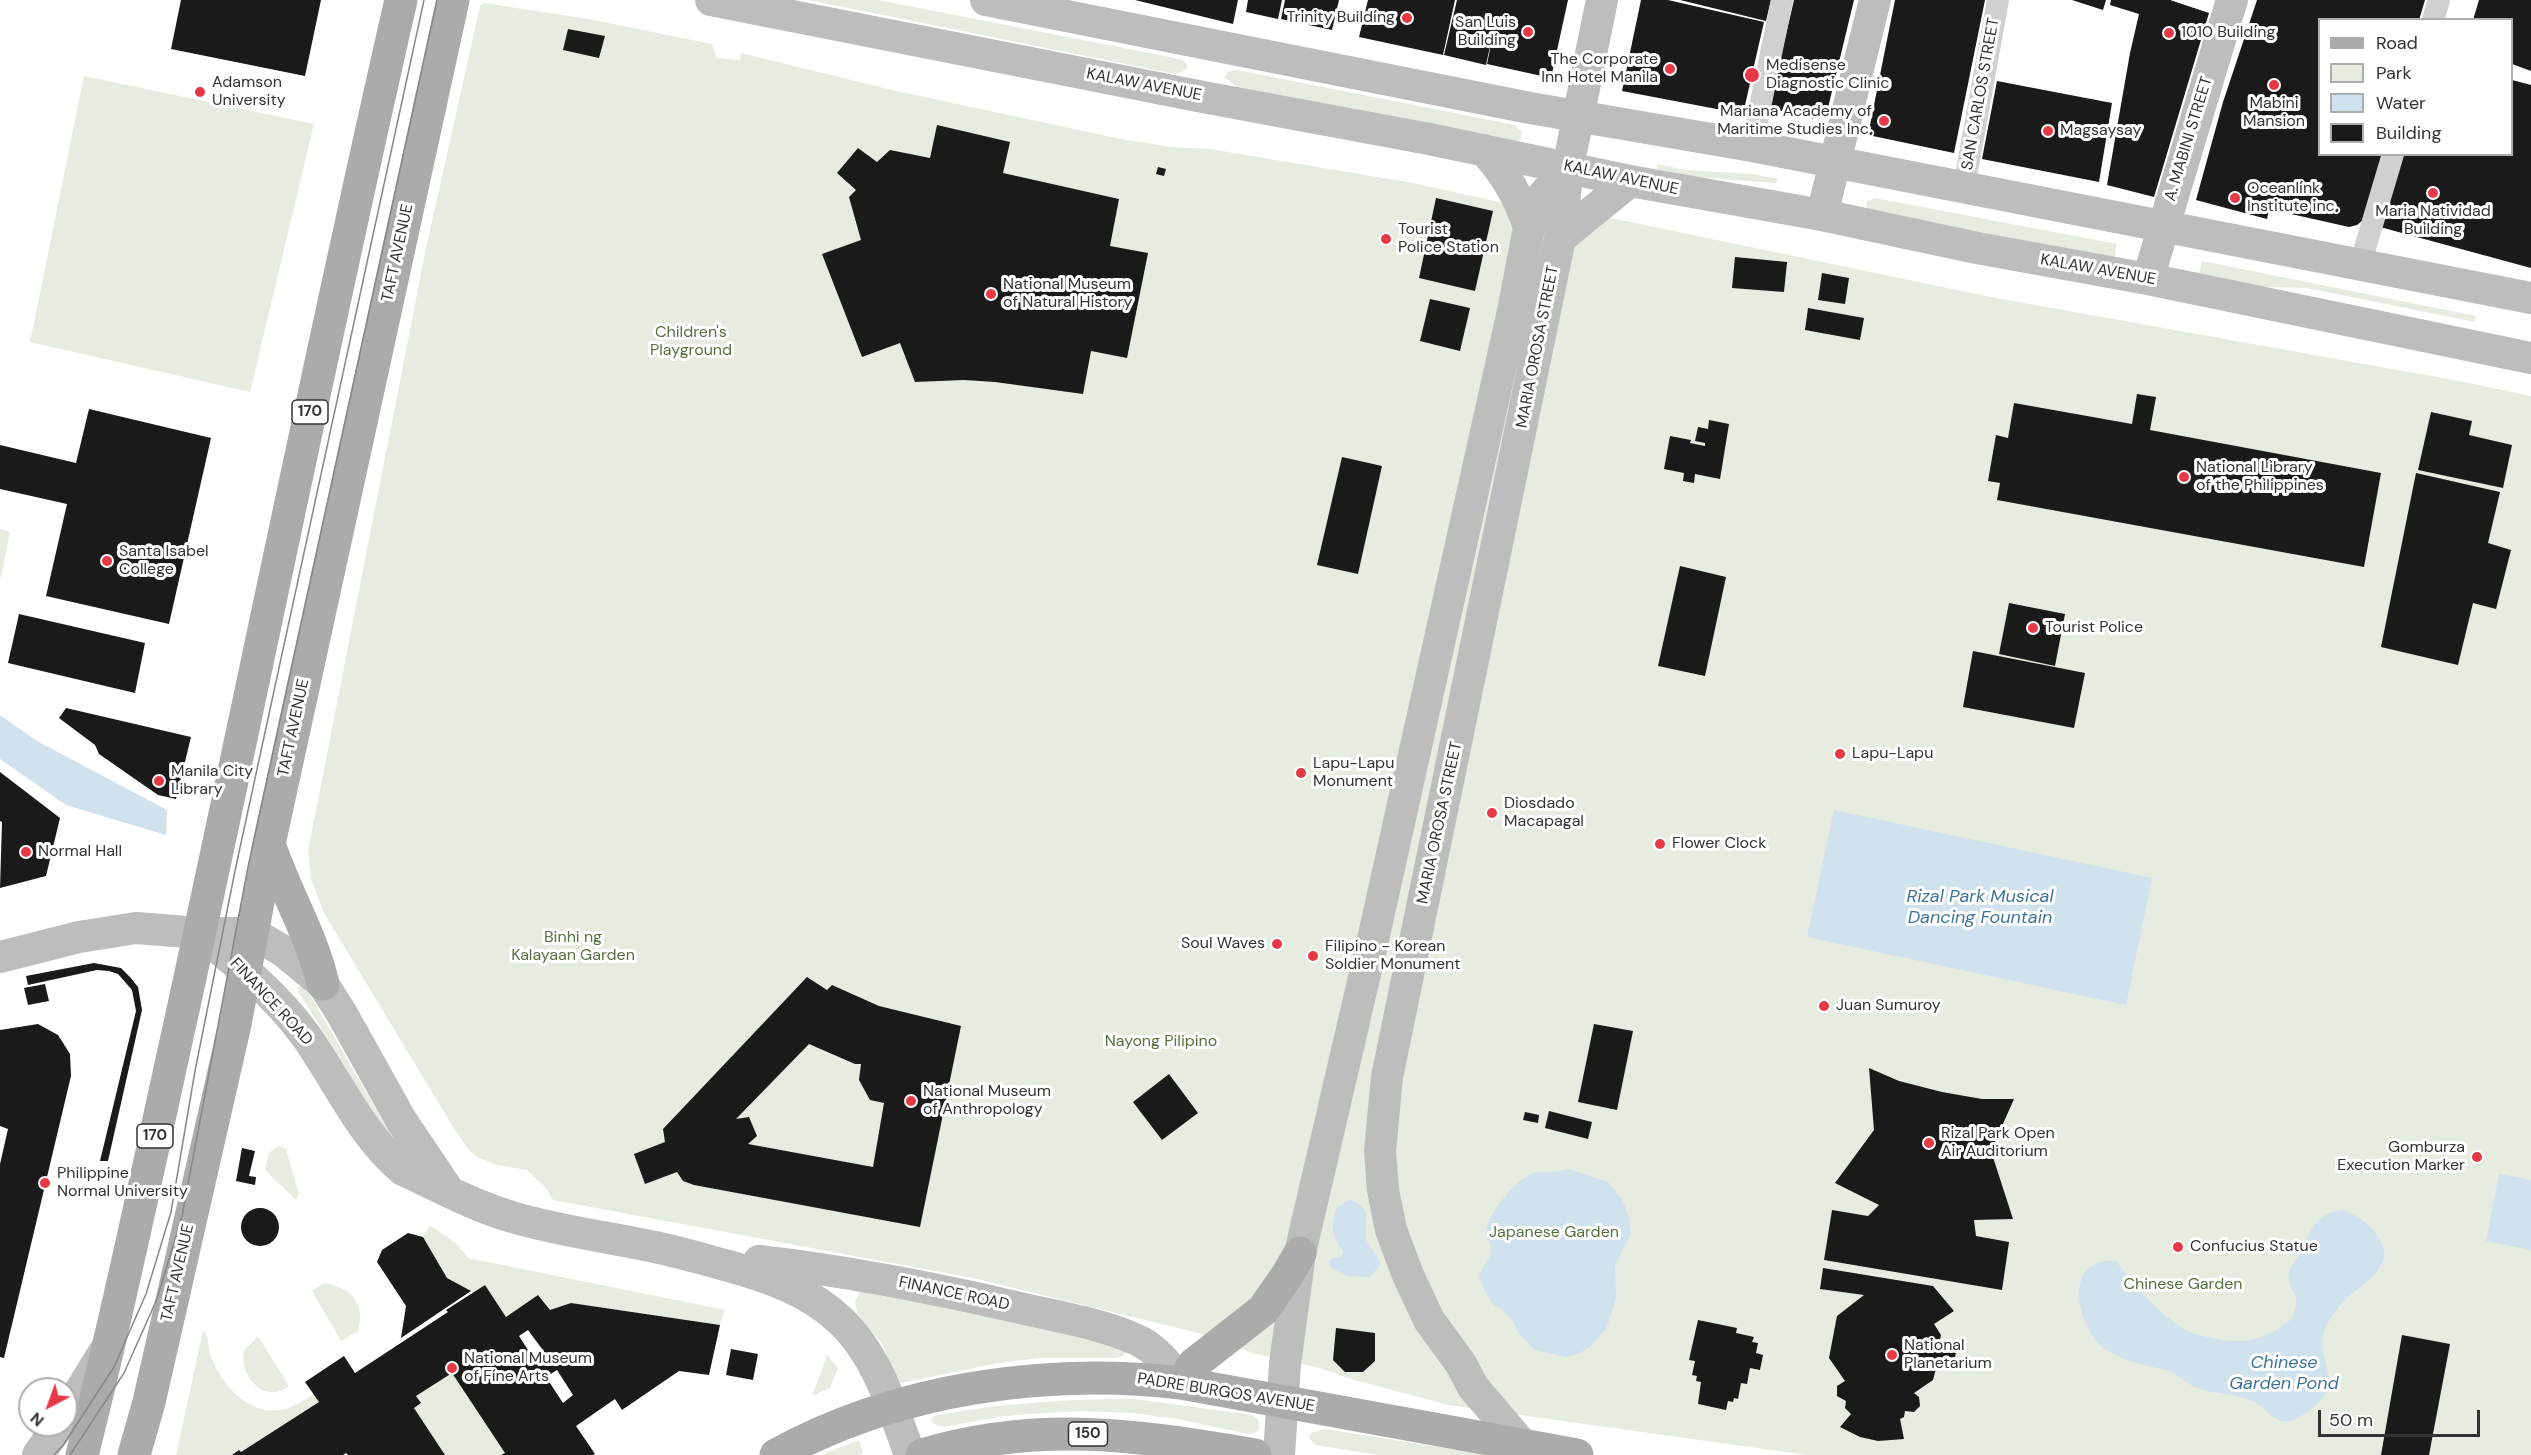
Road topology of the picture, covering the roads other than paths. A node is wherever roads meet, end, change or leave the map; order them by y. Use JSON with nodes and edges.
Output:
{"nodes":[{"id":1,"x":401,"y":0,"type":"edge"},
{"id":2,"x":453,"y":0,"type":"edge"},
{"id":3,"x":711,"y":0,"type":"edge"},
{"id":4,"x":986,"y":0,"type":"edge"},
{"id":5,"x":1602,"y":0,"type":"edge"},
{"id":6,"x":1782,"y":0,"type":"edge"},
{"id":7,"x":1875,"y":0,"type":"edge"},
{"id":8,"x":1998,"y":0,"type":"edge"},
{"id":9,"x":2232,"y":0,"type":"edge"},
{"id":10,"x":2439,"y":0,"type":"edge"},
{"id":11,"x":2434,"y":18,"type":"edge"},
{"id":12,"x":1580,"y":117,"type":"junction"},
{"id":13,"x":1752,"y":146,"type":"junction"},
{"id":14,"x":1484,"y":150,"type":"junction"},
{"id":15,"x":2392,"y":156,"type":"edge"},
{"id":16,"x":1836,"y":162,"type":"junction"},
{"id":17,"x":1568,"y":167,"type":"junction"},
{"id":18,"x":1630,"y":181,"type":"junction"},
{"id":19,"x":1964,"y":188,"type":"junction"},
{"id":20,"x":1822,"y":215,"type":"junction"},
{"id":21,"x":1529,"y":228,"type":"junction"},
{"id":22,"x":2162,"y":228,"type":"junction"},
{"id":23,"x":1560,"y":238,"type":"junction"},
{"id":24,"x":2360,"y":265,"type":"junction"},
{"id":25,"x":2148,"y":279,"type":"junction"},
{"id":26,"x":2531,"y":298,"type":"edge"},
{"id":27,"x":2531,"y":358,"type":"edge"},
{"id":28,"x":269,"y":844,"type":"junction"},
{"id":29,"x":200,"y":933,"type":"junction"},
{"id":30,"x":253,"y":933,"type":"junction"},
{"id":31,"x":0,"y":957,"type":"edge"},
{"id":32,"x":245,"y":970,"type":"junction"},
{"id":33,"x":323,"y":984,"type":"junction"},
{"id":34,"x":448,"y":1190,"type":"junction"},
{"id":35,"x":1300,"y":1253,"type":"junction"},
{"id":36,"x":705,"y":1260,"type":"junction"},
{"id":37,"x":863,"y":1276,"type":"junction"},
{"id":38,"x":844,"y":1323,"type":"junction"},
{"id":39,"x":112,"y":1339,"type":"junction"},
{"id":40,"x":1180,"y":1383,"type":"junction"},
{"id":41,"x":152,"y":1386,"type":"junction"},
{"id":42,"x":78,"y":1394,"type":"edge"},
{"id":43,"x":1282,"y":1400,"type":"junction"},
{"id":44,"x":892,"y":1406,"type":"junction"},
{"id":45,"x":51,"y":1437,"type":"edge"},
{"id":46,"x":1527,"y":1450,"type":"edge"},
{"id":47,"x":38,"y":1455,"type":"edge"},
{"id":48,"x":82,"y":1455,"type":"edge"},
{"id":49,"x":134,"y":1455,"type":"edge"},
{"id":50,"x":148,"y":1455,"type":"edge"},
{"id":51,"x":776,"y":1455,"type":"edge"},
{"id":52,"x":910,"y":1455,"type":"edge"},
{"id":53,"x":922,"y":1455,"type":"edge"},
{"id":54,"x":1255,"y":1455,"type":"edge"},
{"id":55,"x":1279,"y":1455,"type":"edge"},
{"id":56,"x":1576,"y":1455,"type":"edge"}],
"edges":[{"from":1,"to":29,"type":"main road","number":"170"},
{"from":2,"to":28,"type":"main road","name":"TAFT AVENUE"},
{"from":3,"to":14,"type":"street","name":"KALAW AVENUE"},
{"from":4,"to":12,"type":"street"},
{"from":5,"to":12,"type":"street","name":"MARIA OROSA STREET"},
{"from":6,"to":13,"type":"street"},
{"from":7,"to":16,"type":"street"},
{"from":8,"to":19,"type":"street","name":"SAN CARLOS STREET"},
{"from":9,"to":22,"type":"street","name":"A. MABINI STREET"},
{"from":10,"to":11,"type":"street"},
{"from":12,"to":13,"type":"street"},
{"from":12,"to":17,"type":"street","name":"MARIA OROSA STREET"},
{"from":13,"to":16,"type":"street"},
{"from":14,"to":17,"type":"street","name":"KALAW AVENUE"},
{"from":14,"to":21,"type":"street"},
{"from":15,"to":24,"type":"street"},
{"from":16,"to":19,"type":"street"},
{"from":16,"to":20,"type":"street"},
{"from":17,"to":18,"type":"street","name":"KALAW AVENUE"},
{"from":17,"to":21,"type":"street","name":"MARIA OROSA STREET"},
{"from":17,"to":23,"type":"street","name":"MARIA OROSA STREET"},
{"from":18,"to":20,"type":"street","name":"KALAW AVENUE"},
{"from":18,"to":23,"type":"street"},
{"from":19,"to":22,"type":"street"},
{"from":20,"to":25,"type":"street","name":"KALAW AVENUE"},
{"from":21,"to":35,"type":"street","name":"MARIA OROSA STREET"},
{"from":22,"to":24,"type":"street"},
{"from":22,"to":25,"type":"street","name":"A. MABINI STREET"},
{"from":23,"to":46,"type":"street","name":"MARIA OROSA STREET"},
{"from":24,"to":26,"type":"street"},
{"from":25,"to":27,"type":"street","name":"KALAW AVENUE"},
{"from":28,"to":30,"type":"main road","name":"TAFT AVENUE"},
{"from":28,"to":33,"type":"main road"},
{"from":29,"to":30,"type":"street","name":"FINANCE ROAD"},
{"from":29,"to":31,"type":"street"},
{"from":29,"to":32,"type":"street","name":"FINANCE ROAD"},
{"from":29,"to":39,"type":"main road","number":"170"},
{"from":30,"to":32,"type":"main road","name":"TAFT AVENUE"},
{"from":30,"to":33,"type":"street"},
{"from":32,"to":34,"type":"street","name":"FINANCE ROAD"},
{"from":32,"to":41,"type":"main road","name":"TAFT AVENUE"},
{"from":33,"to":34,"type":"street"},
{"from":34,"to":36,"type":"street","name":"FINANCE ROAD"},
{"from":35,"to":40,"type":"main road"},
{"from":35,"to":43,"type":"street","name":"MARIA OROSA STREET"},
{"from":36,"to":37,"type":"street","name":"FINANCE ROAD"},
{"from":36,"to":38,"type":"street","name":"FINANCE ROAD"},
{"from":37,"to":38,"type":"street"},
{"from":37,"to":40,"type":"street","name":"FINANCE ROAD"},
{"from":38,"to":44,"type":"street","name":"FINANCE ROAD"},
{"from":39,"to":42,"type":"street"},
{"from":39,"to":48,"type":"main road","number":"170"},
{"from":40,"to":43,"type":"main road","name":"PADRE BURGOS AVENUE"},
{"from":40,"to":44,"type":"main road","name":"PADRE BURGOS AVENUE"},
{"from":41,"to":49,"type":"main road","name":"TAFT AVENUE"},
{"from":41,"to":50,"type":"main road"},
{"from":43,"to":46,"type":"main road","name":"PADRE BURGOS AVENUE"},
{"from":43,"to":55,"type":"street","name":"MARIA OROSA STREET"},
{"from":44,"to":51,"type":"main road","name":"PADRE BURGOS AVENUE"},
{"from":44,"to":52,"type":"street","name":"FINANCE ROAD"},
{"from":45,"to":47,"type":"street"},
{"from":46,"to":56,"type":"main road","name":"PADRE BURGOS AVENUE"},
{"from":53,"to":54,"type":"main road","number":"150"}]}
